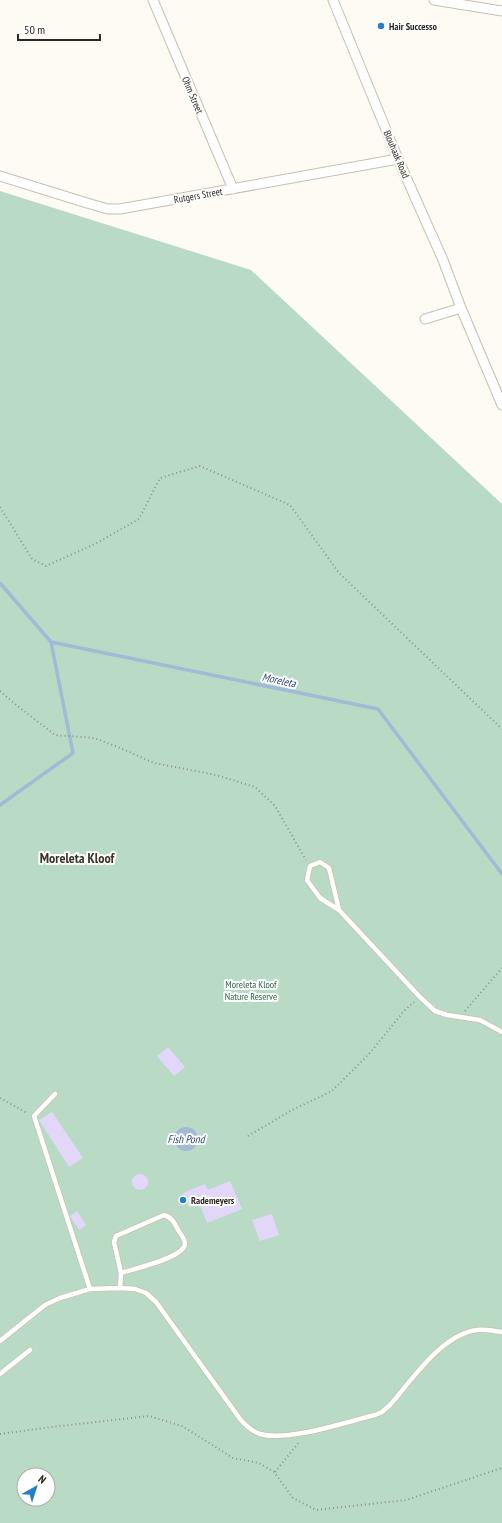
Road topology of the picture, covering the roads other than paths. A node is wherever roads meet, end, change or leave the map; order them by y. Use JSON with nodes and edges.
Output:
{"nodes":[{"id":1,"x":153,"y":0,"type":"edge"},
{"id":2,"x":333,"y":0,"type":"edge"},
{"id":3,"x":434,"y":0,"type":"edge"},
{"id":4,"x":502,"y":11,"type":"edge"},
{"id":5,"x":398,"y":159,"type":"junction"},
{"id":6,"x":0,"y":176,"type":"edge"},
{"id":7,"x":233,"y":189,"type":"junction"},
{"id":8,"x":461,"y":308,"type":"junction"},
{"id":9,"x":425,"y":319,"type":"dead end"},
{"id":10,"x":502,"y":405,"type":"edge"},
{"id":11,"x":339,"y":910,"type":"junction"},
{"id":12,"x":502,"y":1032,"type":"edge"},
{"id":13,"x":55,"y":1094,"type":"dead end"},
{"id":14,"x":121,"y":1272,"type":"junction"},
{"id":15,"x":120,"y":1288,"type":"junction"},
{"id":16,"x":90,"y":1289,"type":"junction"},
{"id":17,"x":502,"y":1332,"type":"edge"},
{"id":18,"x":0,"y":1341,"type":"edge"},
{"id":19,"x":30,"y":1350,"type":"dead end"},
{"id":20,"x":0,"y":1374,"type":"edge"}],
"edges":[{"from":1,"to":7,"type":"street","name":"Ohm Street"},
{"from":2,"to":5,"type":"street","name":"Blouhaak Road"},
{"from":3,"to":4,"type":"street"},
{"from":5,"to":7,"type":"street","name":"Rutgers Street"},
{"from":5,"to":8,"type":"street","name":"Blouhaak Road"},
{"from":6,"to":7,"type":"street","name":"Rutgers Street"},
{"from":8,"to":9,"type":"street"},
{"from":8,"to":10,"type":"street","name":"Blouhaak Road"},
{"from":11,"to":11,"type":"lane"},
{"from":11,"to":12,"type":"lane"},
{"from":13,"to":16,"type":"lane"},
{"from":14,"to":14,"type":"lane"},
{"from":14,"to":15,"type":"lane"},
{"from":15,"to":16,"type":"lane"},
{"from":15,"to":17,"type":"lane"},
{"from":16,"to":18,"type":"lane"},
{"from":19,"to":20,"type":"lane"}]}
